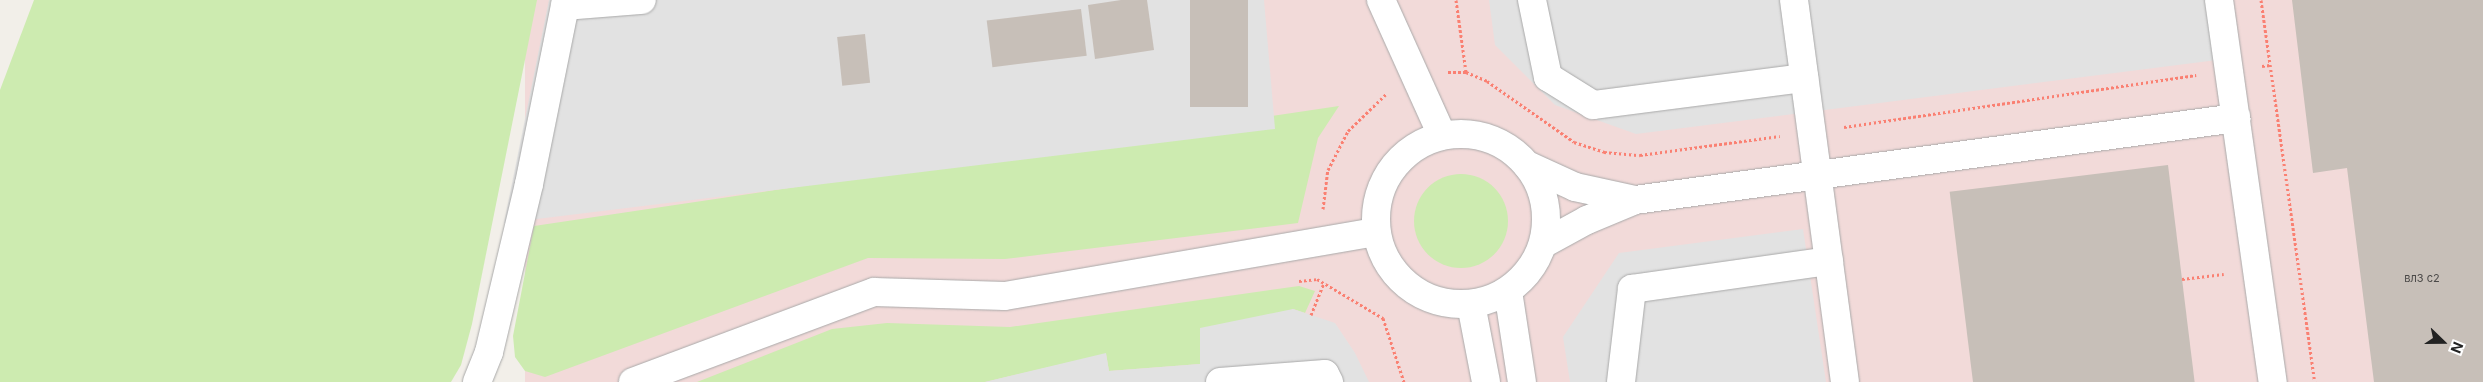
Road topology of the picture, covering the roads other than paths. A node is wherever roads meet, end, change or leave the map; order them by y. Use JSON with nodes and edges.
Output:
{"nodes":[{"id":1,"x":642,"y":0,"type":"edge"},
{"id":2,"x":1381,"y":0,"type":"edge"},
{"id":3,"x":1532,"y":0,"type":"edge"},
{"id":4,"x":1794,"y":0,"type":"edge"},
{"id":5,"x":2219,"y":0,"type":"edge"},
{"id":6,"x":566,"y":3,"type":"edge"},
{"id":7,"x":1804,"y":78,"type":"junction"},
{"id":8,"x":2236,"y":118,"type":"junction"},
{"id":9,"x":1442,"y":135,"type":"junction"},
{"id":10,"x":1527,"y":165,"type":"junction"},
{"id":11,"x":1817,"y":175,"type":"junction"},
{"id":12,"x":1635,"y":200,"type":"junction"},
{"id":13,"x":1376,"y":232,"type":"junction"},
{"id":14,"x":1542,"y":244,"type":"junction"},
{"id":15,"x":1829,"y":261,"type":"junction"},
{"id":16,"x":1508,"y":291,"type":"junction"},
{"id":17,"x":1471,"y":304,"type":"junction"},
{"id":18,"x":489,"y":352,"type":"junction"},
{"id":19,"x":477,"y":382,"type":"edge"},
{"id":20,"x":497,"y":382,"type":"edge"},
{"id":21,"x":633,"y":382,"type":"edge"},
{"id":22,"x":1220,"y":382,"type":"edge"},
{"id":23,"x":1329,"y":382,"type":"edge"},
{"id":24,"x":1486,"y":382,"type":"edge"},
{"id":25,"x":1522,"y":382,"type":"edge"},
{"id":26,"x":1621,"y":382,"type":"edge"},
{"id":27,"x":1845,"y":382,"type":"edge"},
{"id":28,"x":2273,"y":382,"type":"edge"}],
"edges":[{"from":1,"to":6,"type":"lane"},
{"from":2,"to":9,"type":"lane"},
{"from":3,"to":7,"type":"lane"},
{"from":4,"to":7,"type":"lane"},
{"from":5,"to":8,"type":"lane"},
{"from":6,"to":18,"type":"lane"},
{"from":7,"to":11,"type":"lane"},
{"from":8,"to":11,"type":"lane"},
{"from":8,"to":28,"type":"lane"},
{"from":9,"to":10,"type":"lane"},
{"from":9,"to":13,"type":"lane"},
{"from":10,"to":12,"type":"lane"},
{"from":10,"to":14,"type":"lane"},
{"from":11,"to":12,"type":"lane"},
{"from":11,"to":15,"type":"lane"},
{"from":12,"to":14,"type":"lane"},
{"from":13,"to":17,"type":"lane"},
{"from":13,"to":21,"type":"lane"},
{"from":14,"to":16,"type":"lane"},
{"from":15,"to":26,"type":"lane"},
{"from":15,"to":27,"type":"lane"},
{"from":16,"to":17,"type":"lane"},
{"from":16,"to":25,"type":"lane"},
{"from":17,"to":24,"type":"lane"},
{"from":18,"to":19,"type":"lane"},
{"from":18,"to":20,"type":"lane"},
{"from":22,"to":23,"type":"lane"}]}
